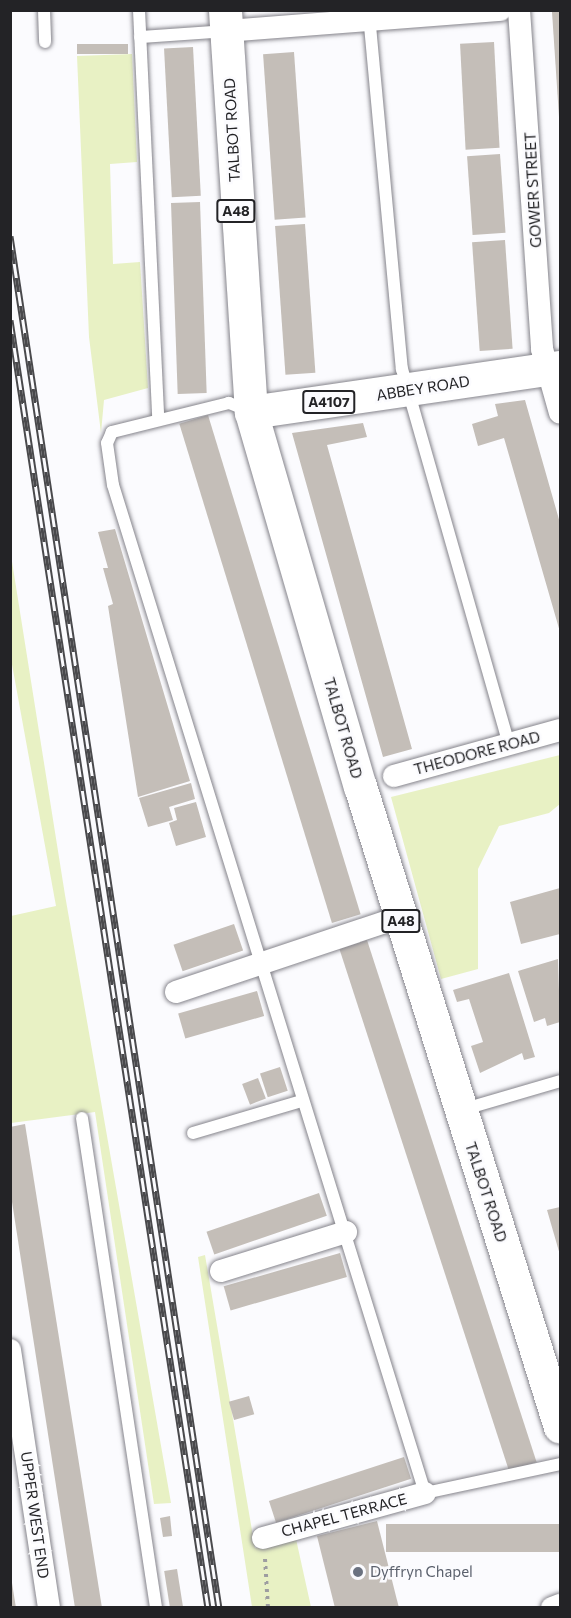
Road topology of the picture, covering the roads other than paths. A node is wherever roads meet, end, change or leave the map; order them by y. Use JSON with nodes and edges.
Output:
{"nodes":[{"id":1,"x":44,"y":10,"type":"edge"},
{"id":2,"x":139,"y":10,"type":"edge"},
{"id":3,"x":500,"y":10,"type":"edge"},
{"id":4,"x":519,"y":10,"type":"edge"},
{"id":5,"x":369,"y":16,"type":"edge"},
{"id":6,"x":225,"y":21,"type":"edge"},
{"id":7,"x":140,"y":37,"type":"junction"},
{"id":8,"x":45,"y":42,"type":"dead end"},
{"id":9,"x":553,"y":368,"type":"edge"},
{"id":10,"x":406,"y":390,"type":"junction"},
{"id":11,"x":251,"y":412,"type":"junction"},
{"id":12,"x":561,"y":413,"type":"edge"},
{"id":13,"x":158,"y":418,"type":"junction"},
{"id":14,"x":561,"y":730,"type":"edge"},
{"id":15,"x":509,"y":745,"type":"junction"},
{"id":16,"x":394,"y":776,"type":"dead end"},
{"id":17,"x":400,"y":917,"type":"junction"},
{"id":18,"x":260,"y":964,"type":"junction"},
{"id":19,"x":176,"y":992,"type":"dead end"},
{"id":20,"x":561,"y":1081,"type":"edge"},
{"id":21,"x":302,"y":1101,"type":"junction"},
{"id":22,"x":460,"y":1110,"type":"junction"},
{"id":23,"x":82,"y":1118,"type":"dead end"},
{"id":24,"x":193,"y":1133,"type":"dead end"},
{"id":25,"x":346,"y":1232,"type":"junction"},
{"id":26,"x":221,"y":1271,"type":"dead end"},
{"id":27,"x":10,"y":1350,"type":"edge"},
{"id":28,"x":561,"y":1427,"type":"edge"},
{"id":29,"x":561,"y":1464,"type":"edge"},
{"id":30,"x":425,"y":1493,"type":"junction"},
{"id":31,"x":263,"y":1538,"type":"road end"},
{"id":32,"x":561,"y":1605,"type":"edge"},
{"id":33,"x":49,"y":1608,"type":"edge"},
{"id":34,"x":156,"y":1608,"type":"edge"},
{"id":35,"x":552,"y":1608,"type":"edge"}],
"edges":[{"from":1,"to":8,"type":"lane"},
{"from":2,"to":7,"type":"lane"},
{"from":3,"to":5,"type":"street"},
{"from":4,"to":9,"type":"street","name":"GOWER STREET"},
{"from":5,"to":6,"type":"street"},
{"from":5,"to":10,"type":"lane"},
{"from":6,"to":7,"type":"lane"},
{"from":6,"to":11,"type":"main road","name":"TALBOT ROAD","number":"A48"},
{"from":7,"to":13,"type":"lane"},
{"from":9,"to":10,"type":"main road","name":"ABBEY ROAD","number":"A4107"},
{"from":9,"to":12,"type":"street","name":"GOWER STREET"},
{"from":10,"to":11,"type":"main road","name":"ABBEY ROAD","number":"A4107"},
{"from":10,"to":15,"type":"lane"},
{"from":11,"to":13,"type":"lane"},
{"from":11,"to":17,"type":"main road","name":"TALBOT ROAD","number":"A48"},
{"from":13,"to":18,"type":"lane"},
{"from":14,"to":15,"type":"street","name":"THEODORE ROAD"},
{"from":15,"to":16,"type":"street","name":"THEODORE ROAD"},
{"from":17,"to":18,"type":"street"},
{"from":17,"to":22,"type":"main road","name":"TALBOT ROAD","number":"A48"},
{"from":18,"to":19,"type":"street"},
{"from":18,"to":21,"type":"lane"},
{"from":20,"to":22,"type":"lane"},
{"from":21,"to":24,"type":"lane"},
{"from":21,"to":25,"type":"lane"},
{"from":22,"to":28,"type":"main road","name":"TALBOT ROAD","number":"A48"},
{"from":23,"to":34,"type":"lane"},
{"from":25,"to":26,"type":"street"},
{"from":25,"to":30,"type":"lane"},
{"from":27,"to":33,"type":"street","name":"UPPER WEST END"},
{"from":29,"to":30,"type":"lane"},
{"from":30,"to":31,"type":"street","name":"CHAPEL TERRACE"},
{"from":32,"to":35,"type":"street"}]}
